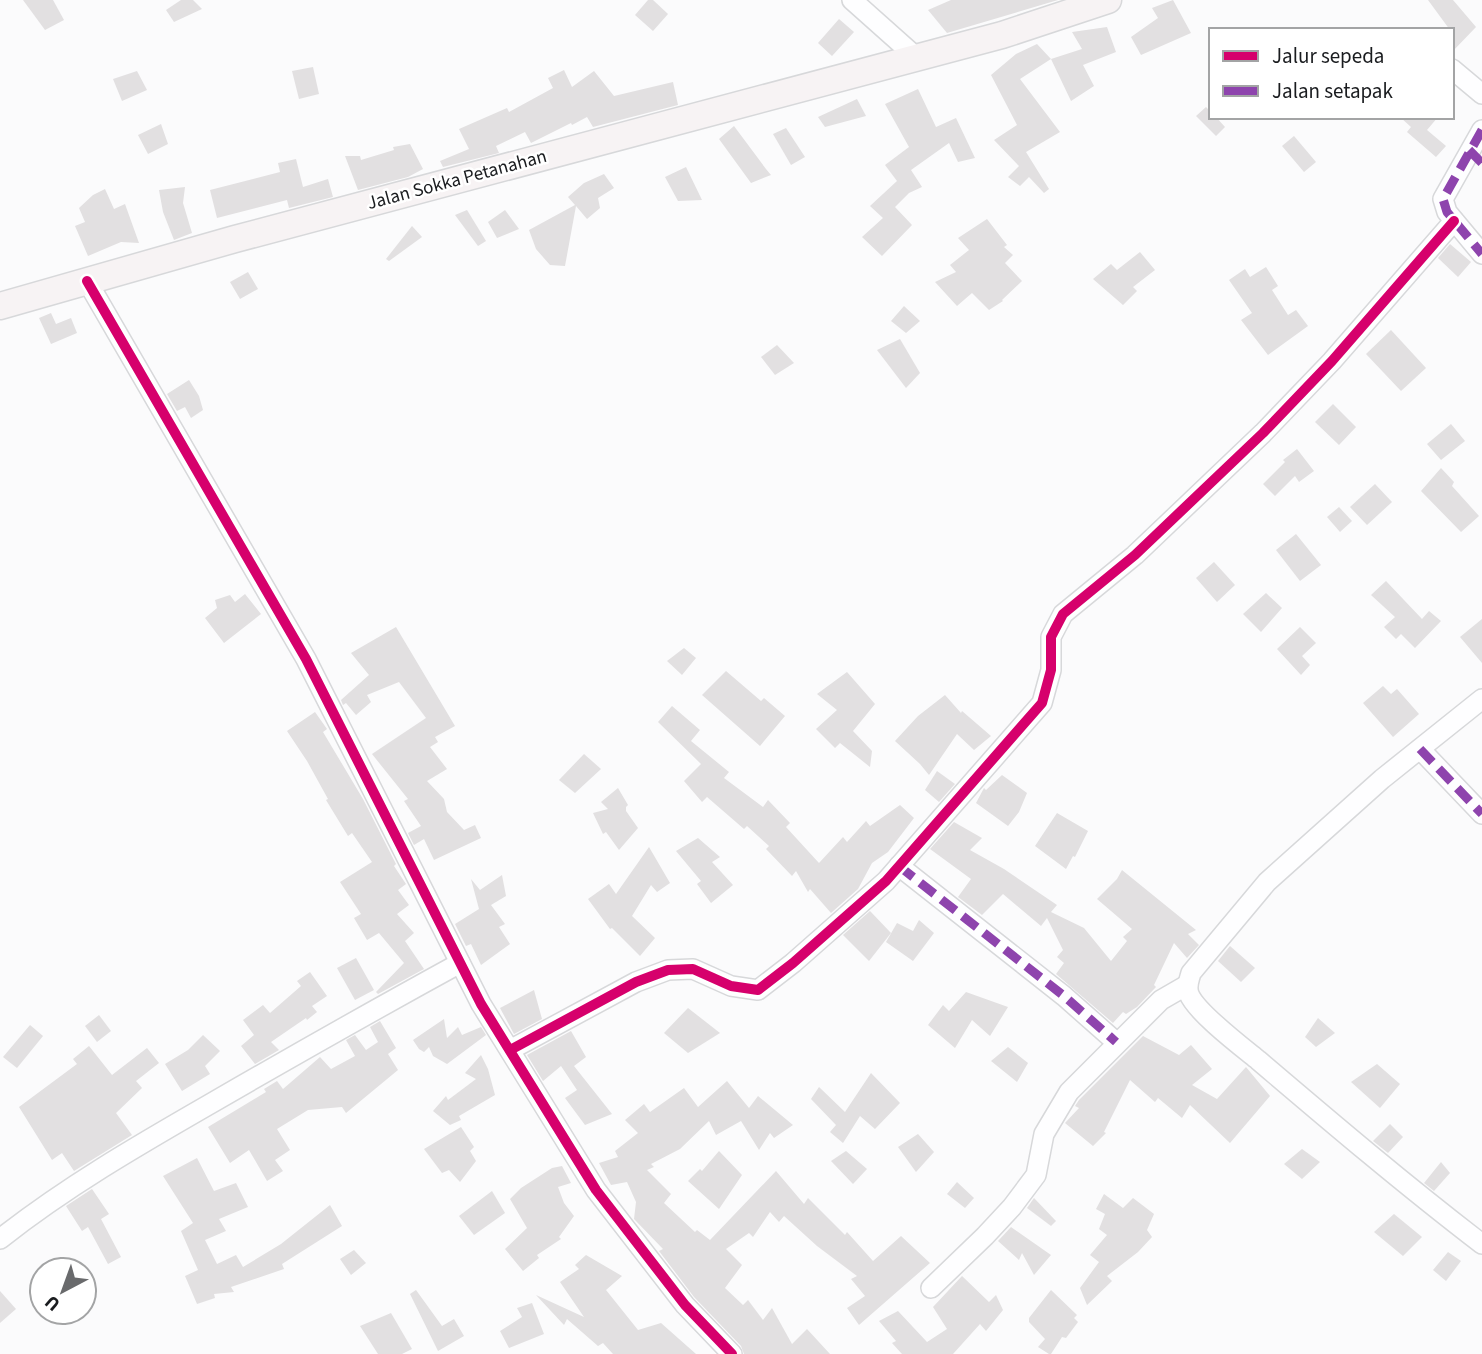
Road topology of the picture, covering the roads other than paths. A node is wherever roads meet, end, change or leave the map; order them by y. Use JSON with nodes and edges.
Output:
{"nodes":[{"id":1,"x":852,"y":0,"type":"edge"},
{"id":2,"x":1108,"y":0,"type":"edge"},
{"id":3,"x":916,"y":57,"type":"junction"},
{"id":4,"x":1454,"y":71,"type":"edge"},
{"id":5,"x":1482,"y":94,"type":"edge"},
{"id":6,"x":1482,"y":130,"type":"edge"},
{"id":7,"x":1454,"y":221,"type":"junction"},
{"id":8,"x":1482,"y":254,"type":"edge"},
{"id":9,"x":87,"y":281,"type":"junction"},
{"id":10,"x":0,"y":306,"type":"edge"},
{"id":11,"x":1482,"y":699,"type":"edge"},
{"id":12,"x":1420,"y":749,"type":"junction"},
{"id":13,"x":1482,"y":814,"type":"edge"},
{"id":14,"x":899,"y":866,"type":"junction"},
{"id":15,"x":460,"y":963,"type":"junction"},
{"id":16,"x":1187,"y":985,"type":"junction"},
{"id":17,"x":1116,"y":1042,"type":"junction"},
{"id":18,"x":510,"y":1050,"type":"junction"},
{"id":19,"x":0,"y":1239,"type":"edge"},
{"id":20,"x":1482,"y":1244,"type":"edge"},
{"id":21,"x":931,"y":1288,"type":"dead end"},
{"id":22,"x":732,"y":1354,"type":"edge"}],
"edges":[{"from":1,"to":3,"type":"street"},
{"from":2,"to":3,"type":"main road","name":"Jalan Sokka Petanahan"},
{"from":3,"to":9,"type":"main road","name":"Jalan Sokka Petanahan"},
{"from":4,"to":5,"type":"street"},
{"from":6,"to":7,"type":"street"},
{"from":7,"to":8,"type":"street"},
{"from":7,"to":14,"type":"street"},
{"from":9,"to":10,"type":"main road","name":"Jalan Sokka Petanahan"},
{"from":9,"to":15,"type":"street"},
{"from":11,"to":12,"type":"street"},
{"from":12,"to":13,"type":"street"},
{"from":12,"to":16,"type":"street"},
{"from":14,"to":17,"type":"street"},
{"from":14,"to":18,"type":"street"},
{"from":15,"to":18,"type":"street"},
{"from":15,"to":19,"type":"street"},
{"from":16,"to":17,"type":"street"},
{"from":16,"to":20,"type":"street"},
{"from":17,"to":21,"type":"street"},
{"from":18,"to":22,"type":"street"}]}
